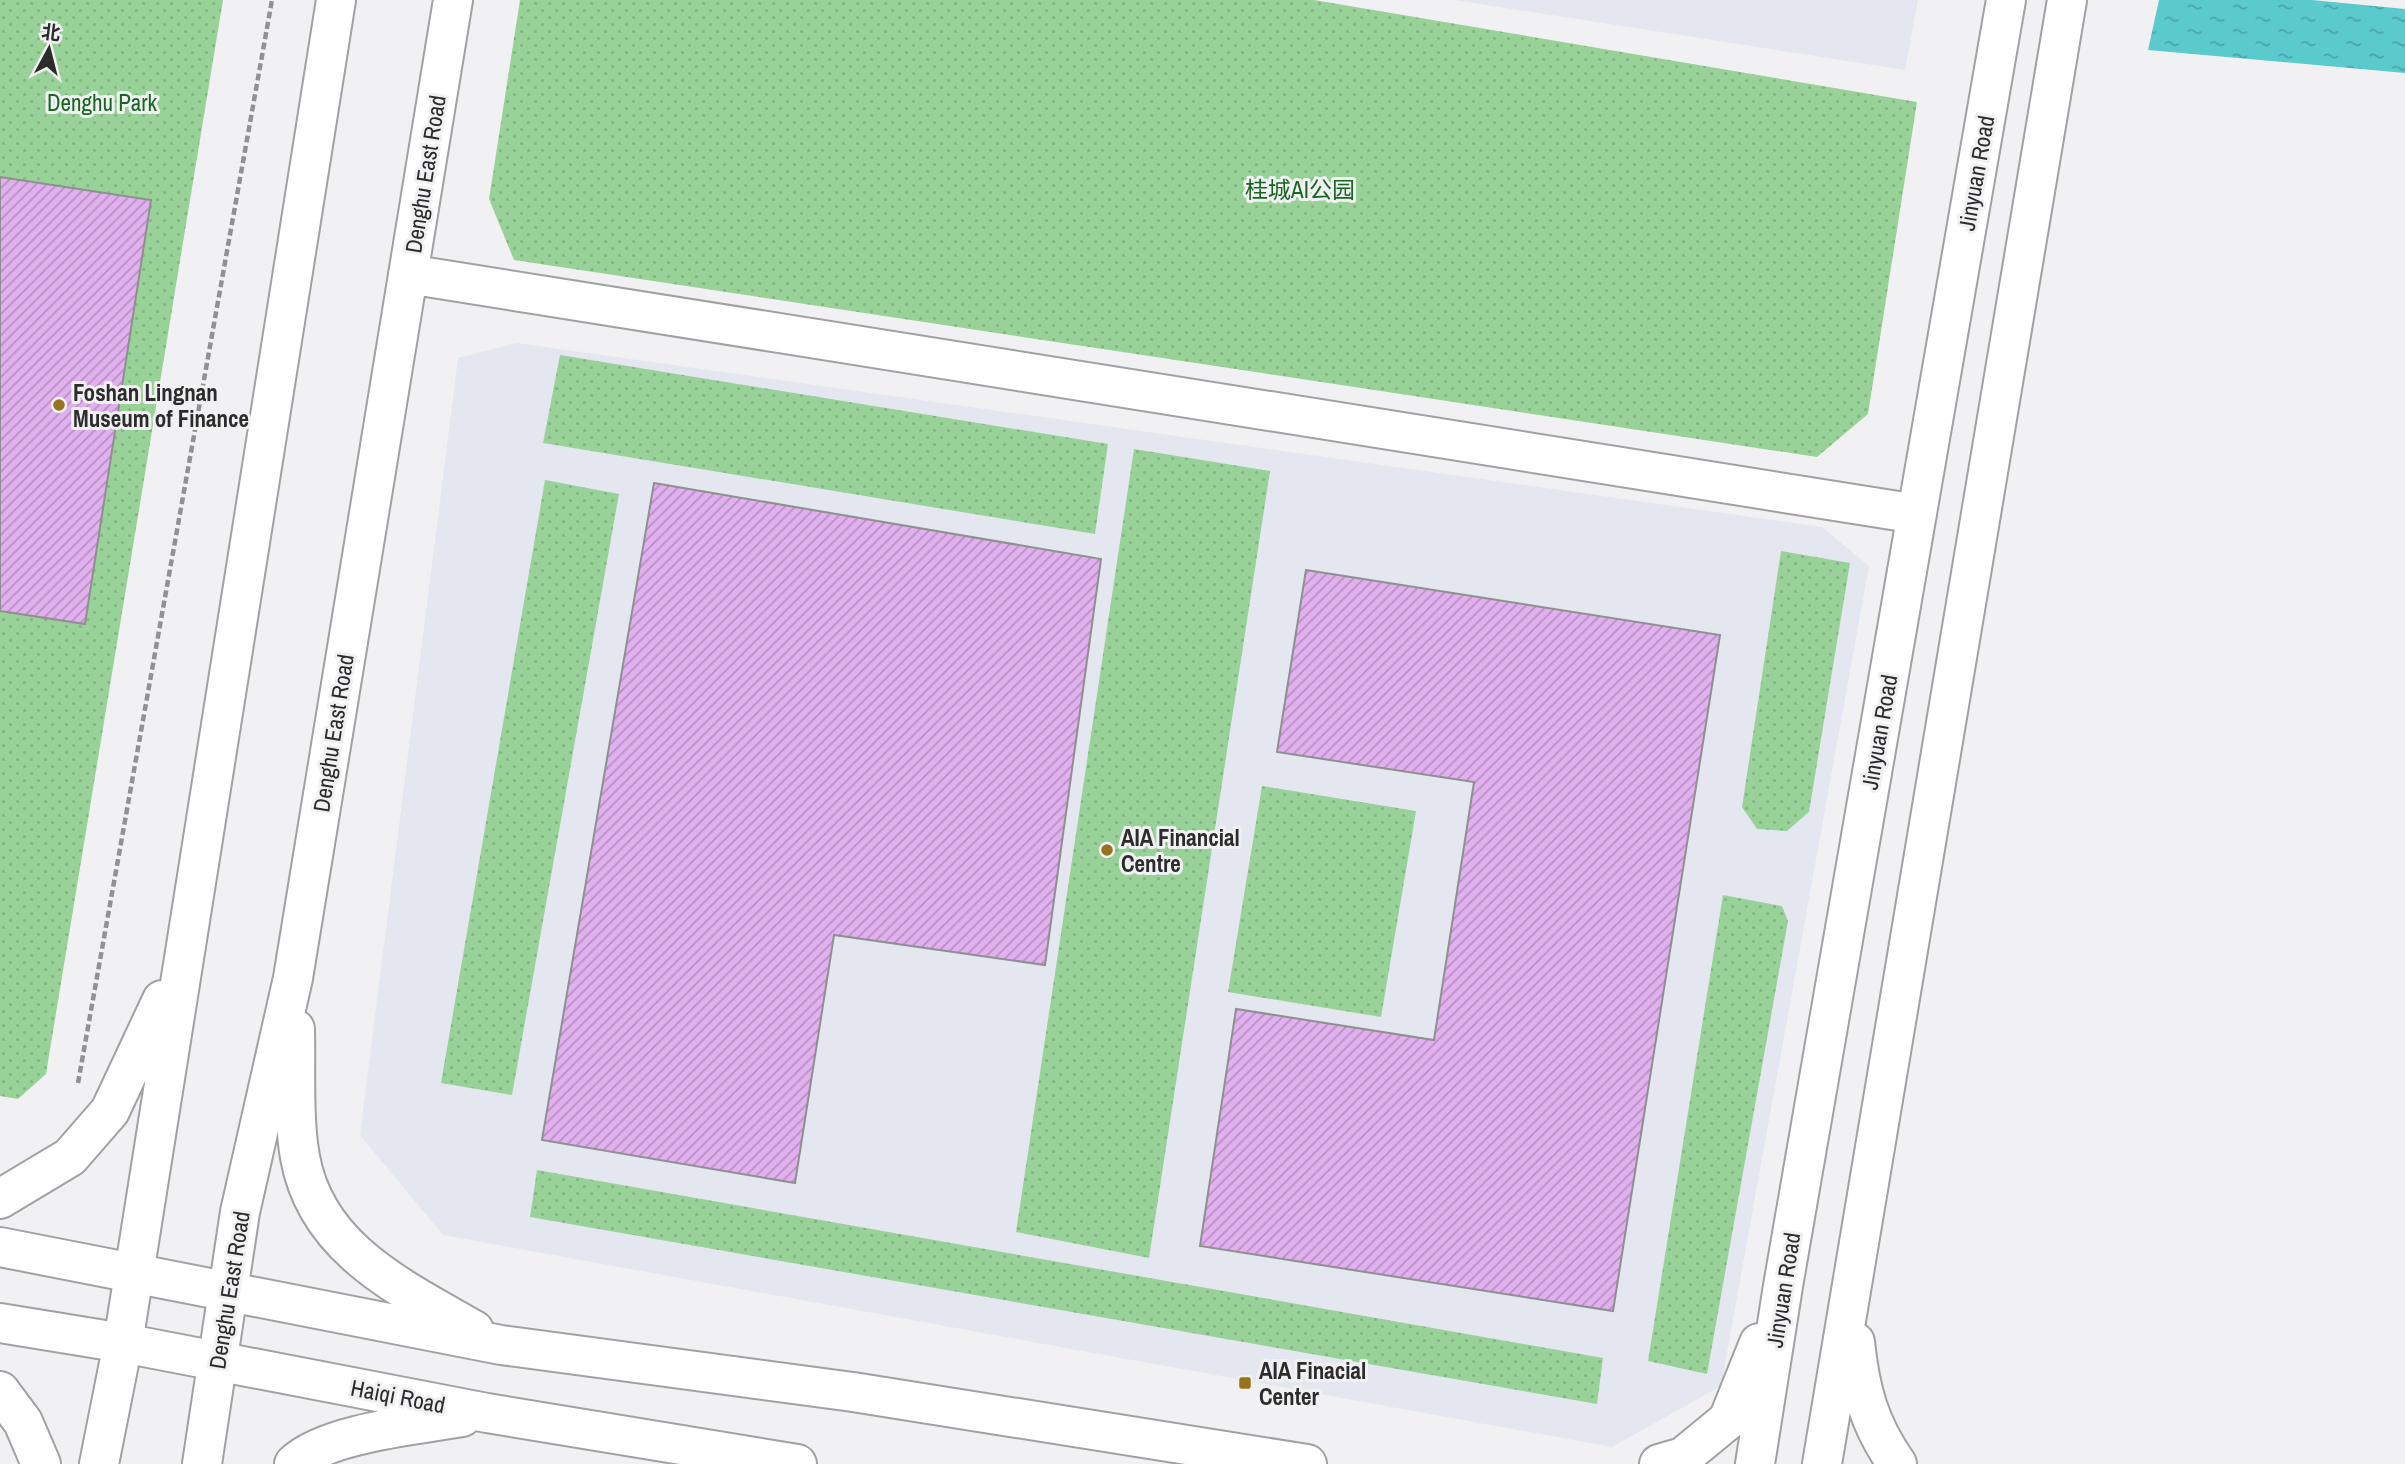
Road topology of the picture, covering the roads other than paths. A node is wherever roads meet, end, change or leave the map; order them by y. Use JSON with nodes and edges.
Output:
{"nodes":[{"id":1,"x":336,"y":0,"type":"edge"},
{"id":2,"x":453,"y":0,"type":"edge"},
{"id":3,"x":2006,"y":0,"type":"edge"},
{"id":4,"x":2067,"y":0,"type":"edge"},
{"id":5,"x":408,"y":274,"type":"junction"},
{"id":6,"x":1917,"y":514,"type":"junction"},
{"id":7,"x":181,"y":960,"type":"junction"},
{"id":8,"x":293,"y":978,"type":"junction"},
{"id":9,"x":0,"y":1199,"type":"edge"},
{"id":10,"x":0,"y":1247,"type":"edge"},
{"id":11,"x":132,"y":1272,"type":"junction"},
{"id":12,"x":1783,"y":1286,"type":"junction"},
{"id":13,"x":229,"y":1294,"type":"junction"},
{"id":14,"x":1850,"y":1294,"type":"junction"},
{"id":15,"x":0,"y":1324,"type":"edge"},
{"id":16,"x":123,"y":1343,"type":"junction"},
{"id":17,"x":500,"y":1345,"type":"junction"},
{"id":18,"x":217,"y":1363,"type":"junction"},
{"id":19,"x":0,"y":1391,"type":"edge"},
{"id":20,"x":487,"y":1413,"type":"junction"},
{"id":21,"x":41,"y":1464,"type":"edge"},
{"id":22,"x":99,"y":1464,"type":"edge"},
{"id":23,"x":202,"y":1464,"type":"edge"},
{"id":24,"x":294,"y":1464,"type":"edge"},
{"id":25,"x":797,"y":1464,"type":"edge"},
{"id":26,"x":1307,"y":1464,"type":"edge"},
{"id":27,"x":1659,"y":1464,"type":"edge"},
{"id":28,"x":1755,"y":1464,"type":"edge"},
{"id":29,"x":1822,"y":1464,"type":"edge"},
{"id":30,"x":1897,"y":1464,"type":"edge"}],
"edges":[{"from":1,"to":7,"type":"main road"},
{"from":2,"to":5,"type":"main road","name":"Denghu East Road"},
{"from":3,"to":6,"type":"main road","name":"Jinyuan Road"},
{"from":4,"to":14,"type":"main road"},
{"from":5,"to":6,"type":"main road"},
{"from":5,"to":8,"type":"main road","name":"Denghu East Road"},
{"from":6,"to":12,"type":"main road","name":"Jinyuan Road"},
{"from":7,"to":9,"type":"main road"},
{"from":7,"to":11,"type":"main road"},
{"from":8,"to":13,"type":"main road","name":"Denghu East Road"},
{"from":8,"to":17,"type":"main road"},
{"from":10,"to":11,"type":"main road"},
{"from":11,"to":13,"type":"main road"},
{"from":11,"to":16,"type":"main road"},
{"from":12,"to":27,"type":"main road"},
{"from":12,"to":28,"type":"main road","name":"Jinyuan Road"},
{"from":13,"to":17,"type":"main road"},
{"from":13,"to":18,"type":"main road","name":"Denghu East Road"},
{"from":14,"to":29,"type":"main road"},
{"from":14,"to":30,"type":"main road"},
{"from":15,"to":16,"type":"main road","name":"Haiqi Road"},
{"from":16,"to":18,"type":"main road","name":"Haiqi Road"},
{"from":16,"to":22,"type":"main road"},
{"from":17,"to":26,"type":"main road"},
{"from":18,"to":20,"type":"main road","name":"Haiqi Road"},
{"from":18,"to":23,"type":"main road","name":"Denghu East Road"},
{"from":19,"to":21,"type":"main road"},
{"from":20,"to":24,"type":"main road"},
{"from":20,"to":25,"type":"main road","name":"Haiqi Road"}]}
